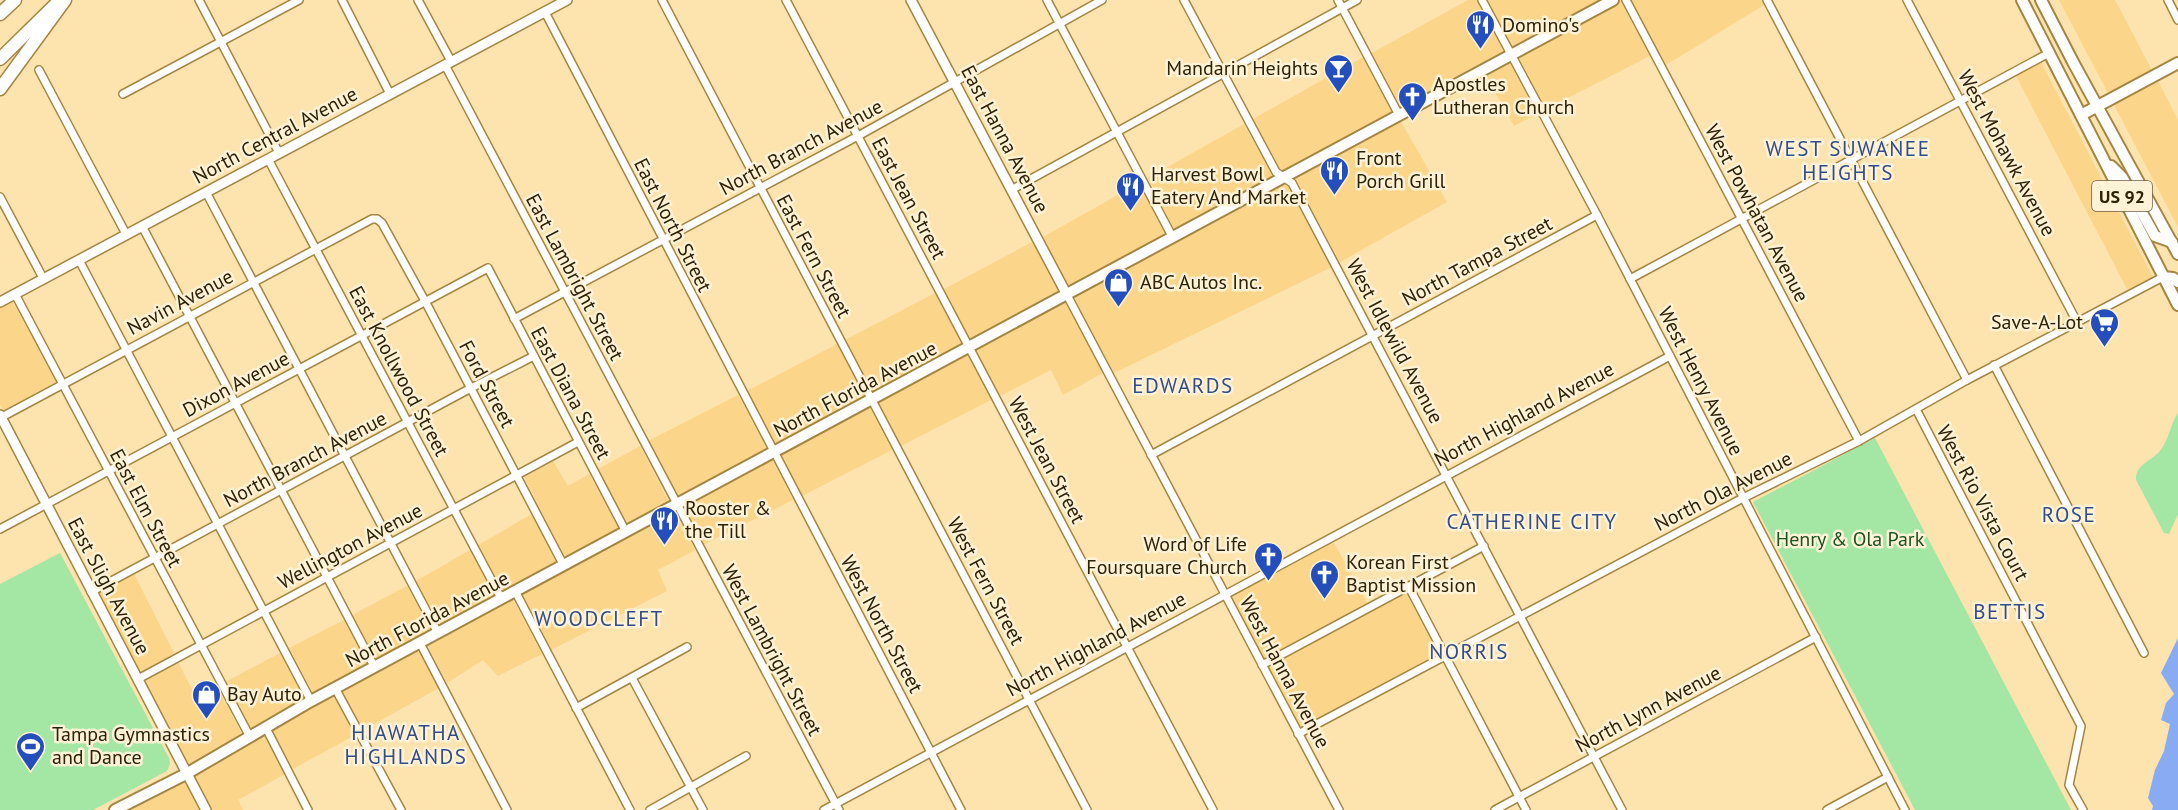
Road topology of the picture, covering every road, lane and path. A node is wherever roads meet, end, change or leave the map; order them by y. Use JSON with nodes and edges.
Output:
{"nodes":[{"id":1,"x":15,"y":0,"type":"edge"},
{"id":2,"x":63,"y":0,"type":"edge"},
{"id":3,"x":199,"y":0,"type":"edge"},
{"id":4,"x":299,"y":0,"type":"edge"},
{"id":5,"x":342,"y":0,"type":"edge"},
{"id":6,"x":418,"y":0,"type":"edge"},
{"id":7,"x":662,"y":0,"type":"edge"},
{"id":8,"x":786,"y":0,"type":"edge"},
{"id":9,"x":911,"y":0,"type":"edge"},
{"id":10,"x":1047,"y":0,"type":"edge"},
{"id":11,"x":1102,"y":0,"type":"edge"},
{"id":12,"x":1184,"y":0,"type":"edge"},
{"id":13,"x":1338,"y":0,"type":"edge"},
{"id":14,"x":1357,"y":0,"type":"edge"},
{"id":15,"x":1482,"y":0,"type":"edge"},
{"id":16,"x":1613,"y":0,"type":"edge"},
{"id":17,"x":1626,"y":0,"type":"edge"},
{"id":18,"x":1767,"y":0,"type":"edge"},
{"id":19,"x":1907,"y":0,"type":"edge"},
{"id":20,"x":2022,"y":0,"type":"edge"},
{"id":21,"x":2041,"y":0,"type":"edge"},
{"id":22,"x":2168,"y":0,"type":"edge"},
{"id":23,"x":561,"y":1,"type":"edge"},
{"id":24,"x":1342,"y":8,"type":"junction"},
{"id":25,"x":545,"y":12,"type":"junction"},
{"id":26,"x":0,"y":14,"type":"edge"},
{"id":27,"x":2178,"y":20,"type":"edge"},
{"id":28,"x":1059,"y":24,"type":"junction"},
{"id":29,"x":2038,"y":32,"type":"junction"},
{"id":30,"x":2060,"y":37,"type":"junction"},
{"id":31,"x":219,"y":42,"type":"junction"},
{"id":32,"x":2049,"y":53,"type":"junction"},
{"id":33,"x":1511,"y":55,"type":"junction"},
{"id":34,"x":0,"y":59,"type":"edge"},
{"id":35,"x":448,"y":63,"type":"junction"},
{"id":36,"x":2178,"y":63,"type":"edge"},
{"id":37,"x":39,"y":70,"type":"dead end"},
{"id":38,"x":1223,"y":74,"type":"junction"},
{"id":39,"x":954,"y":82,"type":"junction"},
{"id":40,"x":0,"y":90,"type":"edge"},
{"id":41,"x":123,"y":94,"type":"dead end"},
{"id":42,"x":390,"y":94,"type":"junction"},
{"id":43,"x":1961,"y":101,"type":"junction"},
{"id":44,"x":2097,"y":107,"type":"junction"},
{"id":45,"x":1399,"y":115,"type":"junction"},
{"id":46,"x":2082,"y":115,"type":"junction"},
{"id":47,"x":1117,"y":132,"type":"junction"},
{"id":48,"x":858,"y":136,"type":"junction"},
{"id":49,"x":279,"y":153,"type":"junction"},
{"id":50,"x":268,"y":159,"type":"junction"},
{"id":51,"x":1851,"y":159,"type":"junction"},
{"id":52,"x":2104,"y":160,"type":"junction"},
{"id":53,"x":1285,"y":177,"type":"junction"},
{"id":54,"x":760,"y":189,"type":"junction"},
{"id":55,"x":1011,"y":190,"type":"junction"},
{"id":56,"x":206,"y":192,"type":"junction"},
{"id":57,"x":0,"y":197,"type":"edge"},
{"id":58,"x":1597,"y":215,"type":"junction"},
{"id":59,"x":377,"y":219,"type":"joint"},
{"id":60,"x":1741,"y":219,"type":"junction"},
{"id":61,"x":142,"y":226,"type":"junction"},
{"id":62,"x":126,"y":234,"type":"junction"},
{"id":63,"x":1173,"y":238,"type":"junction"},
{"id":64,"x":662,"y":241,"type":"junction"},
{"id":65,"x":2172,"y":242,"type":"junction"},
{"id":66,"x":315,"y":248,"type":"junction"},
{"id":67,"x":2178,"y":254,"type":"edge"},
{"id":68,"x":79,"y":260,"type":"junction"},
{"id":69,"x":488,"y":268,"type":"joint"},
{"id":70,"x":2163,"y":277,"type":"junction"},
{"id":71,"x":44,"y":278,"type":"junction"},
{"id":72,"x":1630,"y":279,"type":"junction"},
{"id":73,"x":253,"y":282,"type":"junction"},
{"id":74,"x":2178,"y":282,"type":"edge"},
{"id":75,"x":565,"y":293,"type":"junction"},
{"id":76,"x":15,"y":294,"type":"junction"},
{"id":77,"x":1067,"y":295,"type":"junction"},
{"id":78,"x":426,"y":301,"type":"junction"},
{"id":79,"x":0,"y":302,"type":"edge"},
{"id":80,"x":2178,"y":305,"type":"edge"},
{"id":81,"x":190,"y":316,"type":"junction"},
{"id":82,"x":514,"y":319,"type":"junction"},
{"id":83,"x":2078,"y":322,"type":"junction"},
{"id":84,"x":1373,"y":335,"type":"junction"},
{"id":85,"x":361,"y":336,"type":"junction"},
{"id":86,"x":969,"y":348,"type":"junction"},
{"id":87,"x":126,"y":350,"type":"junction"},
{"id":88,"x":534,"y":356,"type":"junction"},
{"id":89,"x":1670,"y":356,"type":"junction"},
{"id":90,"x":1994,"y":365,"type":"junction"},
{"id":91,"x":299,"y":369,"type":"junction"},
{"id":92,"x":1967,"y":380,"type":"junction"},
{"id":93,"x":63,"y":384,"type":"junction"},
{"id":94,"x":471,"y":388,"type":"junction"},
{"id":95,"x":872,"y":400,"type":"junction"},
{"id":96,"x":236,"y":403,"type":"junction"},
{"id":97,"x":1916,"y":409,"type":"junction"},
{"id":98,"x":0,"y":417,"type":"edge"},
{"id":99,"x":408,"y":423,"type":"junction"},
{"id":100,"x":172,"y":437,"type":"junction"},
{"id":101,"x":1859,"y":441,"type":"junction"},
{"id":102,"x":578,"y":442,"type":"junction"},
{"id":103,"x":774,"y":453,"type":"junction"},
{"id":104,"x":1151,"y":455,"type":"junction"},
{"id":105,"x":345,"y":456,"type":"junction"},
{"id":106,"x":109,"y":471,"type":"junction"},
{"id":107,"x":517,"y":475,"type":"junction"},
{"id":108,"x":1447,"y":475,"type":"junction"},
{"id":109,"x":281,"y":490,"type":"junction"},
{"id":110,"x":1743,"y":498,"type":"junction"},
{"id":111,"x":46,"y":505,"type":"junction"},
{"id":112,"x":676,"y":505,"type":"junction"},
{"id":113,"x":453,"y":509,"type":"junction"},
{"id":114,"x":218,"y":524,"type":"junction"},
{"id":115,"x":0,"y":529,"type":"edge"},
{"id":116,"x":626,"y":532,"type":"junction"},
{"id":117,"x":390,"y":543,"type":"junction"},
{"id":118,"x":1484,"y":546,"type":"junction"},
{"id":119,"x":154,"y":559,"type":"junction"},
{"id":120,"x":564,"y":566,"type":"junction"},
{"id":121,"x":327,"y":578,"type":"junction"},
{"id":122,"x":1409,"y":587,"type":"junction"},
{"id":123,"x":515,"y":591,"type":"junction"},
{"id":124,"x":91,"y":592,"type":"junction"},
{"id":125,"x":1225,"y":595,"type":"junction"},
{"id":126,"x":501,"y":598,"type":"junction"},
{"id":127,"x":264,"y":611,"type":"junction"},
{"id":128,"x":1521,"y":616,"type":"junction"},
{"id":129,"x":438,"y":633,"type":"junction"},
{"id":130,"x":1816,"y":637,"type":"junction"},
{"id":131,"x":420,"y":643,"type":"junction"},
{"id":132,"x":200,"y":646,"type":"junction"},
{"id":133,"x":687,"y":647,"type":"dead end"},
{"id":134,"x":1127,"y":648,"type":"junction"},
{"id":135,"x":2144,"y":653,"type":"dead end"},
{"id":136,"x":1446,"y":657,"type":"junction"},
{"id":137,"x":1262,"y":665,"type":"junction"},
{"id":138,"x":375,"y":668,"type":"junction"},
{"id":139,"x":632,"y":678,"type":"junction"},
{"id":140,"x":138,"y":679,"type":"junction"},
{"id":141,"x":335,"y":688,"type":"junction"},
{"id":142,"x":1029,"y":700,"type":"junction"},
{"id":143,"x":311,"y":701,"type":"junction"},
{"id":144,"x":576,"y":708,"type":"junction"},
{"id":145,"x":266,"y":728,"type":"junction"},
{"id":146,"x":1298,"y":734,"type":"junction"},
{"id":147,"x":250,"y":737,"type":"junction"},
{"id":148,"x":931,"y":753,"type":"junction"},
{"id":149,"x":746,"y":756,"type":"dead end"},
{"id":150,"x":1594,"y":756,"type":"junction"},
{"id":151,"x":186,"y":774,"type":"junction"},
{"id":152,"x":1888,"y":777,"type":"junction"},
{"id":153,"x":691,"y":788,"type":"junction"},
{"id":154,"x":1519,"y":797,"type":"junction"},
{"id":155,"x":837,"y":807,"type":"edge"},
{"id":156,"x":115,"y":810,"type":"edge"},
{"id":157,"x":206,"y":810,"type":"edge"},
{"id":158,"x":308,"y":810,"type":"edge"},
{"id":159,"x":401,"y":810,"type":"edge"},
{"id":160,"x":507,"y":810,"type":"edge"},
{"id":161,"x":630,"y":810,"type":"edge"},
{"id":162,"x":650,"y":810,"type":"edge"},
{"id":163,"x":703,"y":810,"type":"edge"},
{"id":164,"x":824,"y":810,"type":"edge"},
{"id":165,"x":961,"y":810,"type":"edge"},
{"id":166,"x":1088,"y":810,"type":"edge"},
{"id":167,"x":1213,"y":810,"type":"edge"},
{"id":168,"x":1339,"y":810,"type":"edge"},
{"id":169,"x":1495,"y":810,"type":"edge"},
{"id":170,"x":1526,"y":810,"type":"edge"},
{"id":171,"x":1622,"y":810,"type":"edge"},
{"id":172,"x":1827,"y":810,"type":"edge"},
{"id":173,"x":1905,"y":810,"type":"edge"},
{"id":174,"x":2083,"y":810,"type":"edge"}],
"edges":[{"from":1,"to":26,"type":"highway"},
{"from":2,"to":34,"type":"highway"},
{"from":2,"to":40,"type":"highway"},
{"from":3,"to":31,"type":"street"},
{"from":4,"to":31,"type":"street"},
{"from":5,"to":42,"type":"street"},
{"from":6,"to":35,"type":"street","name":"East Lambright Street"},
{"from":7,"to":54,"type":"street","name":"East Fern Street"},
{"from":8,"to":48,"type":"street","name":"East Jean Street"},
{"from":9,"to":39,"type":"street","name":"East Hanna Avenue"},
{"from":10,"to":28,"type":"street"},
{"from":11,"to":28,"type":"street","name":"North Branch Avenue"},
{"from":12,"to":38,"type":"street","name":"West Idlewild Avenue"},
{"from":13,"to":24,"type":"street"},
{"from":14,"to":24,"type":"street"},
{"from":15,"to":33,"type":"street","name":"West Henry Avenue"},
{"from":16,"to":33,"type":"main road","name":"North Florida Avenue"},
{"from":17,"to":60,"type":"street","name":"West Powhatan Avenue"},
{"from":18,"to":51,"type":"street"},
{"from":19,"to":43,"type":"street","name":"West Mohawk Avenue"},
{"from":20,"to":29,"type":"main road","number":"US 92"},
{"from":21,"to":30,"type":"main road","number":"US 92"},
{"from":22,"to":27,"type":"street"},
{"from":23,"to":25,"type":"street","name":"North Central Avenue"},
{"from":24,"to":38,"type":"street"},
{"from":24,"to":45,"type":"street"},
{"from":25,"to":35,"type":"street","name":"North Central Avenue"},
{"from":25,"to":64,"type":"street","name":"East North Street"},
{"from":28,"to":39,"type":"street","name":"North Branch Avenue"},
{"from":28,"to":47,"type":"street"},
{"from":29,"to":30,"type":"main road"},
{"from":29,"to":32,"type":"main road","number":"US 92"},
{"from":30,"to":44,"type":"main road","number":"US 92"},
{"from":31,"to":41,"type":"street"},
{"from":31,"to":49,"type":"street"},
{"from":32,"to":43,"type":"street"},
{"from":32,"to":46,"type":"main road","number":"US 92"},
{"from":33,"to":45,"type":"main road","name":"North Florida Avenue"},
{"from":33,"to":58,"type":"street","name":"West Henry Avenue"},
{"from":35,"to":42,"type":"street","name":"North Central Avenue"},
{"from":35,"to":75,"type":"street","name":"East Lambright Street"},
{"from":36,"to":44,"type":"main road"},
{"from":37,"to":62,"type":"street"},
{"from":38,"to":47,"type":"street"},
{"from":38,"to":53,"type":"street","name":"West Idlewild Avenue"},
{"from":39,"to":48,"type":"street","name":"North Branch Avenue"},
{"from":39,"to":55,"type":"street","name":"East Hanna Avenue"},
{"from":42,"to":49,"type":"street","name":"North Central Avenue"},
{"from":43,"to":51,"type":"street"},
{"from":43,"to":83,"type":"street","name":"West Mohawk Avenue"},
{"from":44,"to":46,"type":"main road"},
{"from":44,"to":65,"type":"main road","number":"US 92"},
{"from":45,"to":53,"type":"main road","name":"North Florida Avenue"},
{"from":46,"to":52,"type":"main road","number":"US 92"},
{"from":47,"to":55,"type":"street"},
{"from":47,"to":63,"type":"street"},
{"from":48,"to":54,"type":"street","name":"North Branch Avenue"},
{"from":48,"to":86,"type":"street","name":"East Jean Street"},
{"from":49,"to":50,"type":"street","name":"North Central Avenue"},
{"from":50,"to":56,"type":"street","name":"North Central Avenue"},
{"from":50,"to":66,"type":"street","name":"East Knollwood Street"},
{"from":51,"to":60,"type":"street"},
{"from":51,"to":92,"type":"street"},
{"from":52,"to":65,"type":"main road"},
{"from":52,"to":70,"type":"main road","number":"US 92"},
{"from":53,"to":63,"type":"main road","name":"North Florida Avenue"},
{"from":53,"to":84,"type":"street","name":"West Idlewild Avenue"},
{"from":54,"to":64,"type":"street","name":"North Branch Avenue"},
{"from":54,"to":95,"type":"street","name":"East Fern Street"},
{"from":55,"to":77,"type":"street","name":"East Hanna Avenue"},
{"from":56,"to":61,"type":"street","name":"North Central Avenue"},
{"from":56,"to":73,"type":"street"},
{"from":57,"to":71,"type":"street"},
{"from":58,"to":72,"type":"street","name":"West Henry Avenue"},
{"from":58,"to":84,"type":"street","name":"North Tampa Street"},
{"from":59,"to":66,"type":"street","name":"Navin Avenue"},
{"from":59,"to":78,"type":"street","name":"Ford Street"},
{"from":60,"to":72,"type":"street"},
{"from":60,"to":101,"type":"street","name":"West Powhatan Avenue"},
{"from":61,"to":62,"type":"street","name":"North Central Avenue"},
{"from":61,"to":81,"type":"street"},
{"from":62,"to":68,"type":"street","name":"North Central Avenue"},
{"from":63,"to":77,"type":"main road","name":"North Florida Avenue"},
{"from":64,"to":75,"type":"street","name":"North Branch Avenue"},
{"from":64,"to":103,"type":"street","name":"East North Street"},
{"from":65,"to":67,"type":"main road","number":"US 92"},
{"from":66,"to":73,"type":"street","name":"Navin Avenue"},
{"from":66,"to":85,"type":"street","name":"East Knollwood Street"},
{"from":68,"to":71,"type":"street","name":"North Central Avenue"},
{"from":68,"to":87,"type":"street"},
{"from":69,"to":78,"type":"street","name":"Dixon Avenue"},
{"from":69,"to":82,"type":"street","name":"East Diana Street"},
{"from":70,"to":74,"type":"main road"},
{"from":70,"to":80,"type":"main road","number":"US 92"},
{"from":70,"to":83,"type":"street","name":"North Ola Avenue"},
{"from":71,"to":76,"type":"street","name":"North Central Avenue"},
{"from":72,"to":89,"type":"street","name":"West Henry Avenue"},
{"from":73,"to":81,"type":"street","name":"Navin Avenue"},
{"from":73,"to":91,"type":"street"},
{"from":75,"to":82,"type":"street","name":"North Branch Avenue"},
{"from":75,"to":112,"type":"street","name":"East Lambright Street"},
{"from":76,"to":79,"type":"street","name":"North Central Avenue"},
{"from":76,"to":93,"type":"street","name":"East Elm Street"},
{"from":77,"to":86,"type":"main road","name":"North Florida Avenue"},
{"from":77,"to":104,"type":"street","name":"West Hanna Avenue"},
{"from":78,"to":85,"type":"street","name":"Dixon Avenue"},
{"from":78,"to":94,"type":"street","name":"Ford Street"},
{"from":81,"to":87,"type":"street","name":"Navin Avenue"},
{"from":81,"to":96,"type":"street"},
{"from":82,"to":88,"type":"street","name":"East Diana Street"},
{"from":83,"to":90,"type":"street","name":"North Ola Avenue"},
{"from":84,"to":104,"type":"street","name":"North Tampa Street"},
{"from":84,"to":108,"type":"street","name":"West Idlewild Avenue"},
{"from":85,"to":91,"type":"street","name":"Dixon Avenue"},
{"from":85,"to":99,"type":"street","name":"East Knollwood Street"},
{"from":86,"to":95,"type":"main road","name":"North Florida Avenue"},
{"from":86,"to":134,"type":"street","name":"West Jean Street"},
{"from":87,"to":93,"type":"street","name":"Navin Avenue"},
{"from":87,"to":100,"type":"street"},
{"from":88,"to":94,"type":"street","name":"North Branch Avenue"},
{"from":88,"to":102,"type":"street","name":"East Diana Street"},
{"from":89,"to":108,"type":"street","name":"North Highland Avenue"},
{"from":89,"to":110,"type":"street","name":"West Henry Avenue"},
{"from":90,"to":92,"type":"street","name":"North Ola Avenue"},
{"from":90,"to":135,"type":"street"},
{"from":91,"to":96,"type":"street","name":"Dixon Avenue"},
{"from":91,"to":105,"type":"street"},
{"from":92,"to":97,"type":"street","name":"North Ola Avenue"},
{"from":93,"to":98,"type":"street","name":"Navin Avenue"},
{"from":93,"to":106,"type":"street","name":"East Elm Street"},
{"from":94,"to":99,"type":"street","name":"North Branch Avenue"},
{"from":94,"to":107,"type":"street","name":"Ford Street"},
{"from":95,"to":103,"type":"main road","name":"North Florida Avenue"},
{"from":95,"to":142,"type":"street","name":"West Fern Street"},
{"from":96,"to":100,"type":"street","name":"Dixon Avenue"},
{"from":96,"to":109,"type":"street"},
{"from":97,"to":101,"type":"street","name":"North Ola Avenue"},
{"from":97,"to":174,"type":"street","name":"West Rio Vista Court"},
{"from":98,"to":111,"type":"street","name":"East Sligh Avenue"},
{"from":99,"to":105,"type":"street","name":"North Branch Avenue"},
{"from":99,"to":113,"type":"street","name":"East Knollwood Street"},
{"from":100,"to":106,"type":"street","name":"Dixon Avenue"},
{"from":100,"to":114,"type":"street"},
{"from":101,"to":110,"type":"street","name":"North Ola Avenue"},
{"from":102,"to":107,"type":"street","name":"Wellington Avenue"},
{"from":102,"to":116,"type":"street","name":"East Diana Street"},
{"from":103,"to":112,"type":"main road","name":"North Florida Avenue"},
{"from":103,"to":148,"type":"street","name":"West North Street"},
{"from":104,"to":125,"type":"street","name":"West Hanna Avenue"},
{"from":105,"to":109,"type":"street","name":"North Branch Avenue"},
{"from":105,"to":117,"type":"street"},
{"from":106,"to":111,"type":"street","name":"Dixon Avenue"},
{"from":106,"to":119,"type":"street","name":"East Elm Street"},
{"from":107,"to":113,"type":"street","name":"Wellington Avenue"},
{"from":107,"to":120,"type":"street","name":"Ford Street"},
{"from":108,"to":118,"type":"street","name":"West Idlewild Avenue"},
{"from":108,"to":125,"type":"street","name":"North Highland Avenue"},
{"from":109,"to":114,"type":"street","name":"North Branch Avenue"},
{"from":109,"to":121,"type":"street"},
{"from":110,"to":128,"type":"street","name":"North Ola Avenue"},
{"from":110,"to":130,"type":"street","name":"West Henry Avenue"},
{"from":111,"to":115,"type":"street","name":"Dixon Avenue"},
{"from":111,"to":124,"type":"street","name":"East Sligh Avenue"},
{"from":112,"to":116,"type":"main road","name":"North Florida Avenue"},
{"from":112,"to":155,"type":"street","name":"West Lambright Street"},
{"from":113,"to":117,"type":"street","name":"Wellington Avenue"},
{"from":113,"to":126,"type":"street","name":"East Knollwood Street"},
{"from":114,"to":119,"type":"street","name":"North Branch Avenue"},
{"from":114,"to":127,"type":"street"},
{"from":116,"to":120,"type":"main road","name":"North Florida Avenue"},
{"from":117,"to":121,"type":"street","name":"Wellington Avenue"},
{"from":117,"to":129,"type":"street"},
{"from":118,"to":122,"type":"street"},
{"from":118,"to":128,"type":"street","name":"West Idlewild Avenue"},
{"from":119,"to":124,"type":"street","name":"North Branch Avenue"},
{"from":119,"to":132,"type":"street","name":"East Elm Street"},
{"from":120,"to":123,"type":"main road","name":"North Florida Avenue"},
{"from":121,"to":127,"type":"street","name":"Wellington Avenue"},
{"from":121,"to":138,"type":"street"},
{"from":122,"to":136,"type":"street"},
{"from":122,"to":137,"type":"street"},
{"from":123,"to":126,"type":"main road","name":"North Florida Avenue"},
{"from":123,"to":144,"type":"street"},
{"from":124,"to":140,"type":"street","name":"East Sligh Avenue"},
{"from":125,"to":134,"type":"street","name":"North Highland Avenue"},
{"from":125,"to":137,"type":"street","name":"West Hanna Avenue"},
{"from":126,"to":129,"type":"main road","name":"North Florida Avenue"},
{"from":127,"to":132,"type":"street","name":"Wellington Avenue"},
{"from":127,"to":143,"type":"street"},
{"from":128,"to":136,"type":"street","name":"North Ola Avenue"},
{"from":128,"to":150,"type":"street","name":"West Idlewild Avenue"},
{"from":129,"to":131,"type":"main road","name":"North Florida Avenue"},
{"from":130,"to":150,"type":"street","name":"North Lynn Avenue"},
{"from":130,"to":152,"type":"street","name":"West Henry Avenue"},
{"from":131,"to":138,"type":"main road","name":"North Florida Avenue"},
{"from":131,"to":160,"type":"street"},
{"from":132,"to":140,"type":"street","name":"Wellington Avenue"},
{"from":132,"to":147,"type":"street","name":"East Elm Street"},
{"from":133,"to":139,"type":"street"},
{"from":134,"to":142,"type":"street","name":"North Highland Avenue"},
{"from":134,"to":167,"type":"street","name":"West Jean Street"},
{"from":136,"to":146,"type":"street","name":"North Ola Avenue"},
{"from":136,"to":154,"type":"street"},
{"from":137,"to":146,"type":"street","name":"West Hanna Avenue"},
{"from":138,"to":141,"type":"main road","name":"North Florida Avenue"},
{"from":139,"to":144,"type":"street"},
{"from":139,"to":153,"type":"street"},
{"from":140,"to":151,"type":"street","name":"East Sligh Avenue"},
{"from":141,"to":143,"type":"main road","name":"North Florida Avenue"},
{"from":141,"to":159,"type":"street"},
{"from":142,"to":148,"type":"street","name":"North Highland Avenue"},
{"from":142,"to":166,"type":"street","name":"West Fern Street"},
{"from":143,"to":145,"type":"main road","name":"North Florida Avenue"},
{"from":144,"to":161,"type":"street"},
{"from":145,"to":147,"type":"main road","name":"North Florida Avenue"},
{"from":145,"to":158,"type":"street"},
{"from":146,"to":168,"type":"street","name":"West Hanna Avenue"},
{"from":147,"to":151,"type":"main road","name":"North Florida Avenue"},
{"from":148,"to":155,"type":"street","name":"North Highland Avenue"},
{"from":148,"to":165,"type":"street","name":"West North Street"},
{"from":149,"to":153,"type":"street"},
{"from":150,"to":154,"type":"street","name":"North Lynn Avenue"},
{"from":150,"to":171,"type":"street","name":"West Idlewild Avenue"},
{"from":151,"to":156,"type":"main road","name":"North Florida Avenue"},
{"from":151,"to":157,"type":"street","name":"East Sligh Avenue"},
{"from":152,"to":172,"type":"street"},
{"from":152,"to":173,"type":"street","name":"West Henry Avenue"},
{"from":153,"to":162,"type":"street"},
{"from":153,"to":163,"type":"street"},
{"from":154,"to":169,"type":"street","name":"North Lynn Avenue"},
{"from":154,"to":170,"type":"street"},
{"from":155,"to":164,"type":"street","name":"North Highland Avenue"}]}
